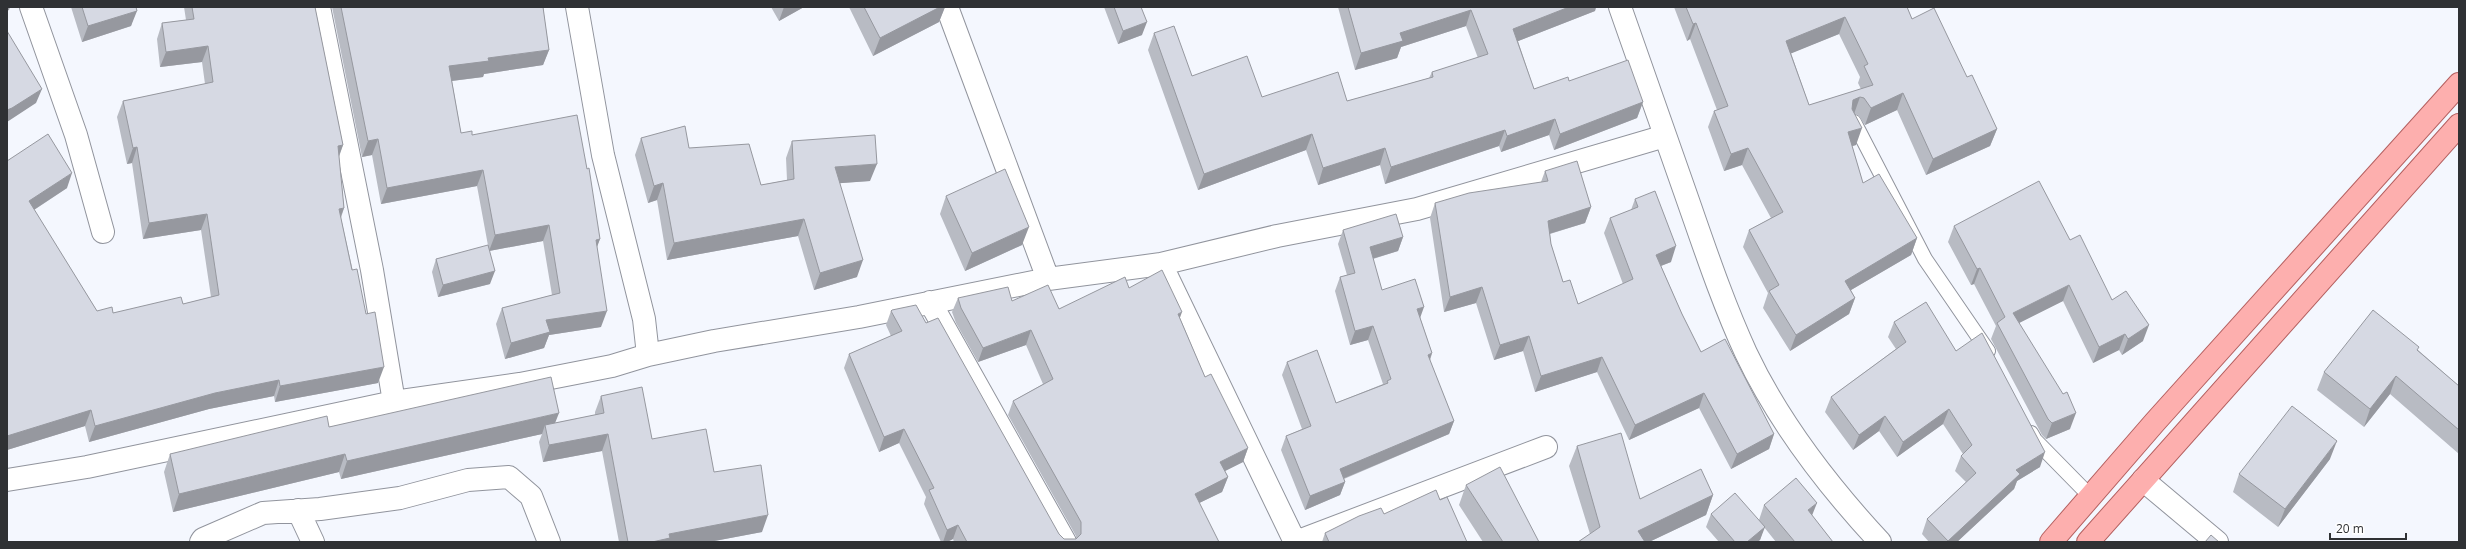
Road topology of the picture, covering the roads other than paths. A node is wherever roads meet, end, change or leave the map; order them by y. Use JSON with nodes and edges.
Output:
{"nodes":[{"id":1,"x":31,"y":7,"type":"edge"},
{"id":2,"x":319,"y":7,"type":"edge"},
{"id":3,"x":577,"y":7,"type":"edge"},
{"id":4,"x":947,"y":7,"type":"edge"},
{"id":5,"x":1620,"y":7,"type":"edge"},
{"id":6,"x":2459,"y":84,"type":"edge"},
{"id":7,"x":1854,"y":122,"type":"edge"},
{"id":8,"x":2459,"y":125,"type":"edge"},
{"id":9,"x":1665,"y":136,"type":"junction"},
{"id":10,"x":2355,"y":197,"type":"junction"},
{"id":11,"x":2374,"y":220,"type":"junction"},
{"id":12,"x":103,"y":232,"type":"dead end"},
{"id":13,"x":1161,"y":264,"type":"junction"},
{"id":14,"x":1048,"y":279,"type":"junction"},
{"id":15,"x":930,"y":302,"type":"junction"},
{"id":16,"x":648,"y":355,"type":"junction"},
{"id":17,"x":1996,"y":366,"type":"edge"},
{"id":18,"x":394,"y":402,"type":"junction"},
{"id":19,"x":2024,"y":420,"type":"edge"},
{"id":20,"x":1546,"y":448,"type":"dead end"},
{"id":21,"x":7,"y":480,"type":"edge"},
{"id":22,"x":2143,"y":480,"type":"junction"},
{"id":23,"x":2091,"y":497,"type":"junction"},
{"id":24,"x":298,"y":510,"type":"junction"},
{"id":25,"x":201,"y":542,"type":"edge"},
{"id":26,"x":313,"y":542,"type":"edge"},
{"id":27,"x":549,"y":542,"type":"edge"},
{"id":28,"x":1065,"y":542,"type":"edge"},
{"id":29,"x":1295,"y":542,"type":"edge"},
{"id":30,"x":1880,"y":542,"type":"edge"},
{"id":31,"x":2050,"y":542,"type":"edge"},
{"id":32,"x":2088,"y":542,"type":"edge"},
{"id":33,"x":2217,"y":542,"type":"edge"}],
"edges":[{"from":1,"to":12,"type":"street"},
{"from":2,"to":18,"type":"street"},
{"from":3,"to":16,"type":"street"},
{"from":4,"to":14,"type":"street"},
{"from":5,"to":9,"type":"street"},
{"from":6,"to":10,"type":"main road"},
{"from":7,"to":17,"type":"lane"},
{"from":8,"to":11,"type":"main road"},
{"from":9,"to":13,"type":"street"},
{"from":9,"to":30,"type":"street"},
{"from":10,"to":11,"type":"main road"},
{"from":10,"to":23,"type":"main road"},
{"from":11,"to":22,"type":"main road"},
{"from":13,"to":14,"type":"street"},
{"from":13,"to":29,"type":"street"},
{"from":14,"to":15,"type":"street"},
{"from":15,"to":16,"type":"street"},
{"from":15,"to":28,"type":"street"},
{"from":16,"to":18,"type":"street"},
{"from":18,"to":21,"type":"street"},
{"from":19,"to":23,"type":"lane"},
{"from":20,"to":29,"type":"street"},
{"from":22,"to":32,"type":"main road"},
{"from":22,"to":33,"type":"street"},
{"from":23,"to":31,"type":"main road"},
{"from":24,"to":25,"type":"street"},
{"from":24,"to":26,"type":"street"},
{"from":24,"to":27,"type":"street"}]}
